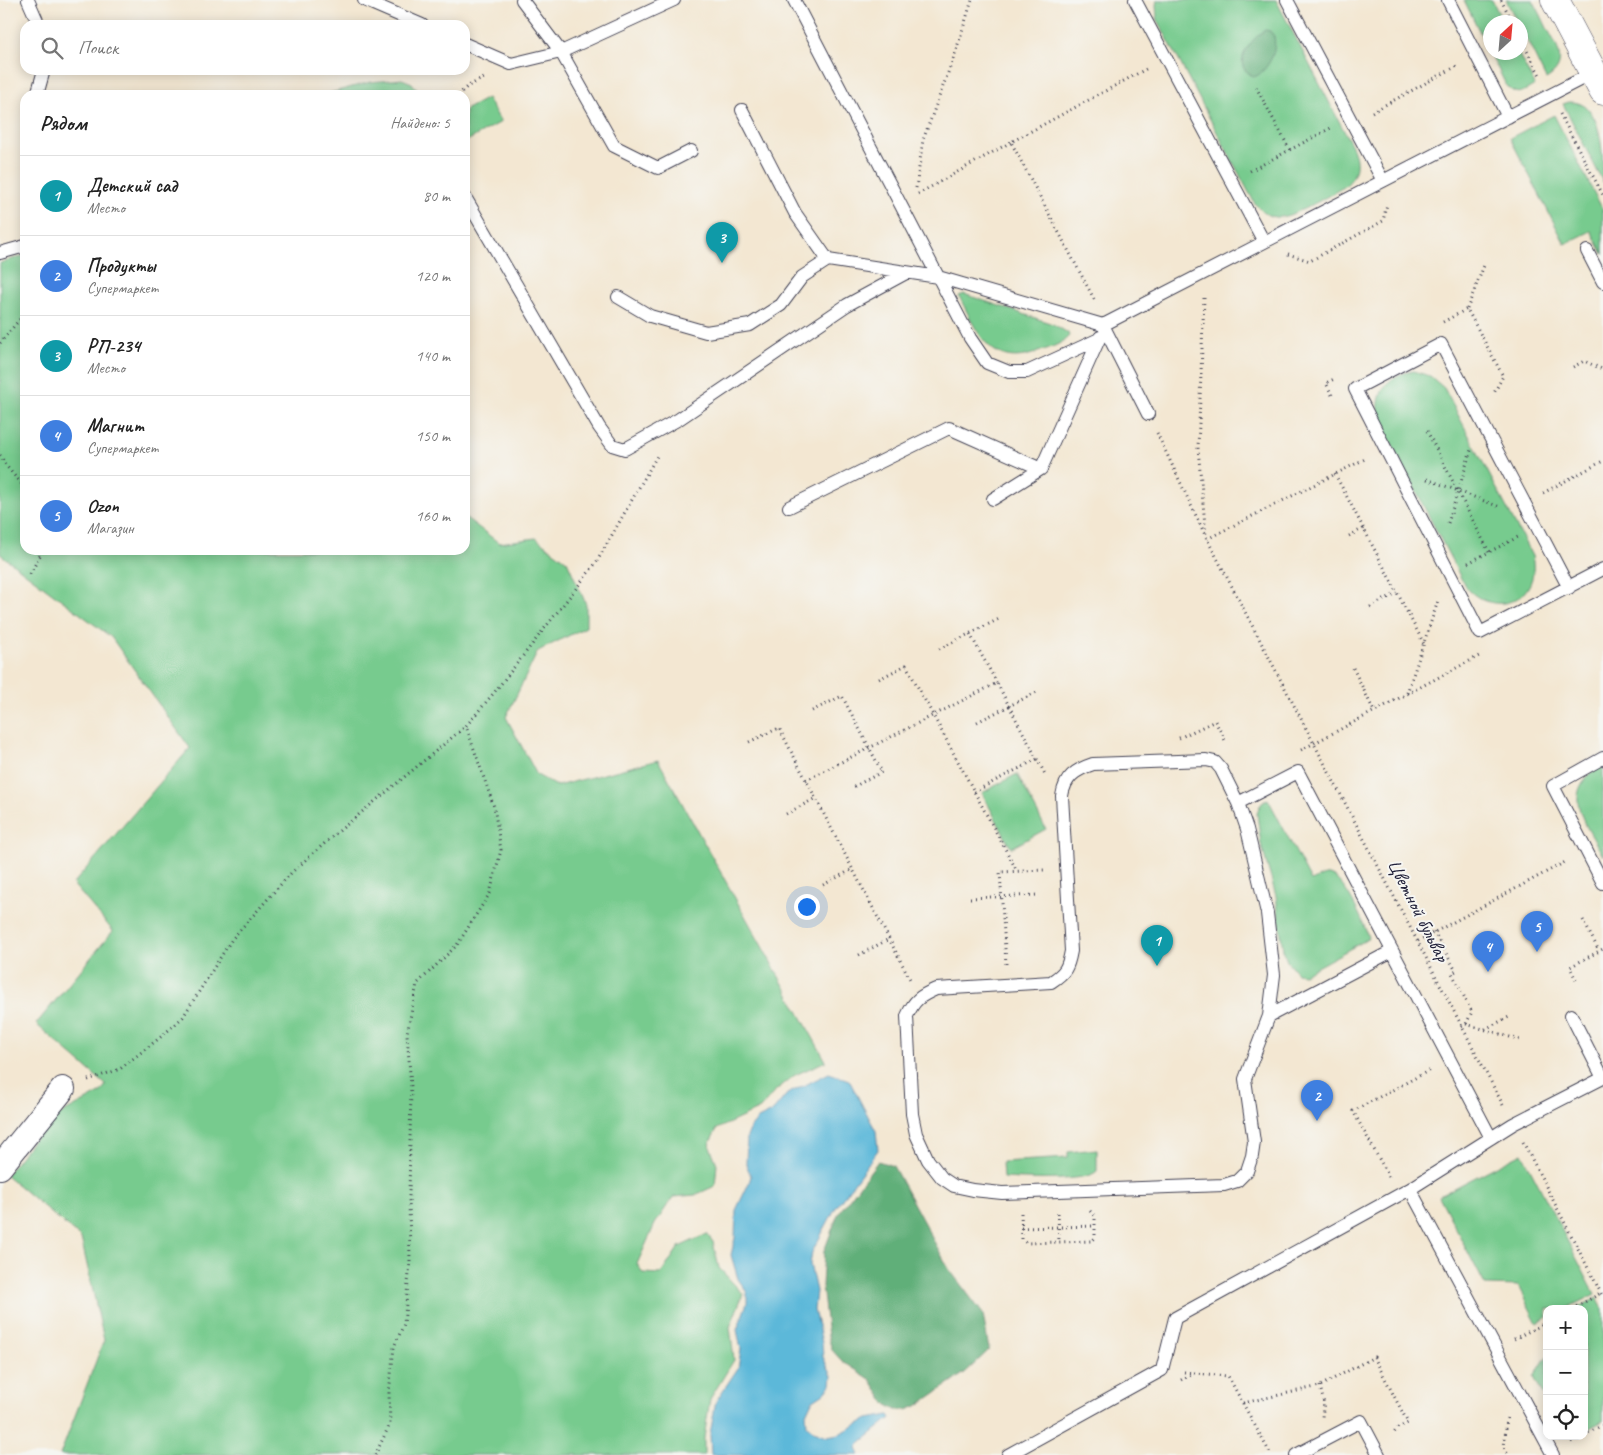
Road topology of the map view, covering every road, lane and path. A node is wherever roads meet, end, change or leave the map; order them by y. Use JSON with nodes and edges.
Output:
{"nodes":[{"id":1,"x":28,"y":0,"type":"edge"},
{"id":2,"x":364,"y":0,"type":"edge"},
{"id":3,"x":522,"y":0,"type":"edge"},
{"id":4,"x":674,"y":0,"type":"edge"},
{"id":5,"x":794,"y":0,"type":"edge"},
{"id":6,"x":972,"y":0,"type":"edge"},
{"id":7,"x":1135,"y":0,"type":"edge"},
{"id":8,"x":1287,"y":0,"type":"edge"},
{"id":9,"x":1448,"y":0,"type":"edge"},
{"id":10,"x":1501,"y":0,"type":"edge"},
{"id":11,"x":1555,"y":0,"type":"edge"},
{"id":12,"x":1509,"y":15,"type":"edge"},
{"id":13,"x":37,"y":20,"type":"edge"},
{"id":14,"x":410,"y":20,"type":"edge"},
{"id":15,"x":470,"y":46,"type":"edge"},
{"id":16,"x":561,"y":52,"type":"junction"},
{"id":17,"x":1142,"y":60,"type":"dead end"},
{"id":18,"x":1466,"y":61,"type":"dead end"},
{"id":19,"x":43,"y":75,"type":"edge"},
{"id":20,"x":1598,"y":82,"type":"edge"},
{"id":21,"x":1256,"y":86,"type":"dead end"},
{"id":22,"x":38,"y":90,"type":"edge"},
{"id":23,"x":742,"y":110,"type":"dead end"},
{"id":24,"x":1367,"y":114,"type":"dead end"},
{"id":25,"x":1508,"y":117,"type":"junction"},
{"id":26,"x":1350,"y":118,"type":"junction"},
{"id":27,"x":1011,"y":142,"type":"junction"},
{"id":28,"x":1290,"y":150,"type":"junction"},
{"id":29,"x":691,"y":151,"type":"dead end"},
{"id":30,"x":1231,"y":180,"type":"junction"},
{"id":31,"x":1383,"y":181,"type":"junction"},
{"id":32,"x":1388,"y":197,"type":"dead end"},
{"id":33,"x":470,"y":206,"type":"edge"},
{"id":34,"x":1264,"y":242,"type":"junction"},
{"id":35,"x":20,"y":247,"type":"edge"},
{"id":36,"x":1587,"y":252,"type":"dead end"},
{"id":37,"x":0,"y":253,"type":"edge"},
{"id":38,"x":1284,"y":253,"type":"dead end"},
{"id":39,"x":828,"y":260,"type":"junction"},
{"id":40,"x":1485,"y":262,"type":"dead end"},
{"id":41,"x":906,"y":273,"type":"junction"},
{"id":42,"x":938,"y":277,"type":"junction"},
{"id":43,"x":1603,"y":282,"type":"edge"},
{"id":44,"x":1211,"y":294,"type":"dead end"},
{"id":45,"x":618,"y":297,"type":"dead end"},
{"id":46,"x":1467,"y":309,"type":"dead end"},
{"id":47,"x":20,"y":319,"type":"edge"},
{"id":48,"x":1104,"y":324,"type":"junction"},
{"id":49,"x":1099,"y":340,"type":"junction"},
{"id":50,"x":0,"y":342,"type":"edge"},
{"id":51,"x":1573,"y":367,"type":"dead end"},
{"id":52,"x":1603,"y":369,"type":"edge"},
{"id":53,"x":1148,"y":414,"type":"joint"},
{"id":54,"x":679,"y":419,"type":"junction"},
{"id":55,"x":1427,"y":431,"type":"dead end"},
{"id":56,"x":0,"y":455,"type":"edge"},
{"id":57,"x":1476,"y":456,"type":"dead end"},
{"id":58,"x":1365,"y":459,"type":"dead end"},
{"id":59,"x":1603,"y":461,"type":"edge"},
{"id":60,"x":1041,"y":469,"type":"junction"},
{"id":61,"x":1335,"y":474,"type":"junction"},
{"id":62,"x":1426,"y":479,"type":"dead end"},
{"id":63,"x":20,"y":482,"type":"edge"},
{"id":64,"x":1458,"y":491,"type":"junction"},
{"id":65,"x":1535,"y":497,"type":"dead end"},
{"id":66,"x":993,"y":498,"type":"dead end"},
{"id":67,"x":1499,"y":499,"type":"dead end"},
{"id":68,"x":789,"y":507,"type":"dead end"},
{"id":69,"x":1364,"y":528,"type":"junction"},
{"id":70,"x":1446,"y":528,"type":"dead end"},
{"id":71,"x":1515,"y":529,"type":"dead end"},
{"id":72,"x":1349,"y":536,"type":"dead end"},
{"id":73,"x":1519,"y":537,"type":"junction"},
{"id":74,"x":1207,"y":539,"type":"junction"},
{"id":75,"x":1522,"y":544,"type":"dead end"},
{"id":76,"x":1489,"y":552,"type":"junction"},
{"id":77,"x":40,"y":555,"type":"edge"},
{"id":78,"x":1466,"y":564,"type":"dead end"},
{"id":79,"x":1603,"y":569,"type":"edge"},
{"id":80,"x":30,"y":574,"type":"dead end"},
{"id":81,"x":1569,"y":588,"type":"junction"},
{"id":82,"x":1458,"y":589,"type":"junction"},
{"id":83,"x":1397,"y":593,"type":"junction"},
{"id":84,"x":1370,"y":607,"type":"dead end"},
{"id":85,"x":999,"y":619,"type":"dead end"},
{"id":86,"x":970,"y":634,"type":"junction"},
{"id":87,"x":1424,"y":644,"type":"junction"},
{"id":88,"x":940,"y":649,"type":"dead end"},
{"id":89,"x":1484,"y":653,"type":"dead end"},
{"id":90,"x":1353,"y":668,"type":"dead end"},
{"id":91,"x":879,"y":679,"type":"dead end"},
{"id":92,"x":997,"y":683,"type":"junction"},
{"id":93,"x":1037,"y":692,"type":"dead end"},
{"id":94,"x":1407,"y":693,"type":"junction"},
{"id":95,"x":1009,"y":706,"type":"junction"},
{"id":96,"x":812,"y":711,"type":"dead end"},
{"id":97,"x":1374,"y":711,"type":"junction"},
{"id":98,"x":933,"y":716,"type":"junction"},
{"id":99,"x":977,"y":722,"type":"dead end"},
{"id":100,"x":466,"y":726,"type":"junction"},
{"id":101,"x":749,"y":742,"type":"dead end"},
{"id":102,"x":1314,"y":742,"type":"junction"},
{"id":103,"x":869,"y":748,"type":"junction"},
{"id":104,"x":1603,"y":758,"type":"edge"},
{"id":105,"x":1037,"y":759,"type":"junction"},
{"id":106,"x":806,"y":780,"type":"junction"},
{"id":107,"x":853,"y":787,"type":"dead end"},
{"id":108,"x":974,"y":792,"type":"junction"},
{"id":109,"x":816,"y":798,"type":"junction"},
{"id":110,"x":1238,"y":803,"type":"junction"},
{"id":111,"x":1063,"y":807,"type":"junction"},
{"id":112,"x":786,"y":814,"type":"dead end"},
{"id":113,"x":1574,"y":857,"type":"dead end"},
{"id":114,"x":852,"y":869,"type":"junction"},
{"id":115,"x":1066,"y":869,"type":"junction"},
{"id":116,"x":1017,"y":871,"type":"junction"},
{"id":117,"x":1603,"y":883,"type":"edge"},
{"id":118,"x":822,"y":885,"type":"dead end"},
{"id":119,"x":1038,"y":895,"type":"dead end"},
{"id":120,"x":1001,"y":896,"type":"junction"},
{"id":121,"x":970,"y":898,"type":"dead end"},
{"id":122,"x":1583,"y":920,"type":"dead end"},
{"id":123,"x":1434,"y":932,"type":"junction"},
{"id":124,"x":889,"y":939,"type":"junction"},
{"id":125,"x":1418,"y":941,"type":"junction"},
{"id":126,"x":1601,"y":950,"type":"edge"},
{"id":127,"x":1392,"y":951,"type":"junction"},
{"id":128,"x":859,"y":955,"type":"dead end"},
{"id":129,"x":1576,"y":980,"type":"dead end"},
{"id":130,"x":1008,"y":984,"type":"junction"},
{"id":131,"x":920,"y":998,"type":"junction"},
{"id":132,"x":1571,"y":1015,"type":"dead end"},
{"id":133,"x":1269,"y":1016,"type":"junction"},
{"id":134,"x":1509,"y":1017,"type":"dead end"},
{"id":135,"x":1464,"y":1026,"type":"junction"},
{"id":136,"x":1484,"y":1030,"type":"junction"},
{"id":137,"x":1520,"y":1040,"type":"dead end"},
{"id":138,"x":1603,"y":1078,"type":"edge"},
{"id":139,"x":63,"y":1089,"type":"joint"},
{"id":140,"x":1513,"y":1124,"type":"junction"},
{"id":141,"x":1491,"y":1138,"type":"junction"},
{"id":142,"x":0,"y":1167,"type":"edge"},
{"id":143,"x":1410,"y":1189,"type":"junction"},
{"id":144,"x":1020,"y":1193,"type":"junction"},
{"id":145,"x":1051,"y":1212,"type":"dead end"},
{"id":146,"x":1058,"y":1212,"type":"junction"},
{"id":147,"x":1066,"y":1212,"type":"dead end"},
{"id":148,"x":1082,"y":1212,"type":"dead end"},
{"id":149,"x":1027,"y":1213,"type":"dead end"},
{"id":150,"x":1021,"y":1217,"type":"junction"},
{"id":151,"x":1095,"y":1226,"type":"junction"},
{"id":152,"x":1059,"y":1227,"type":"junction"},
{"id":153,"x":1021,"y":1228,"type":"junction"},
{"id":154,"x":1059,"y":1242,"type":"junction"},
{"id":155,"x":1602,"y":1295,"type":"edge"},
{"id":156,"x":1581,"y":1305,"type":"edge"},
{"id":157,"x":1543,"y":1324,"type":"edge"},
{"id":158,"x":1496,"y":1349,"type":"junction"},
{"id":159,"x":1162,"y":1370,"type":"junction"},
{"id":160,"x":1243,"y":1403,"type":"junction"},
{"id":161,"x":1603,"y":1425,"type":"edge"},
{"id":162,"x":1588,"y":1433,"type":"edge"},
{"id":163,"x":1391,"y":1440,"type":"dead end"},
{"id":164,"x":375,"y":1455,"type":"edge"},
{"id":165,"x":1008,"y":1455,"type":"edge"},
{"id":166,"x":1271,"y":1455,"type":"edge"},
{"id":167,"x":1296,"y":1455,"type":"edge"},
{"id":168,"x":1379,"y":1455,"type":"edge"},
{"id":169,"x":1553,"y":1455,"type":"edge"}],
"edges":[{"from":1,"to":13,"type":"lane"},
{"from":2,"to":14,"type":"lane"},
{"from":3,"to":16,"type":"lane"},
{"from":4,"to":16,"type":"lane"},
{"from":5,"to":42,"type":"lane"},
{"from":6,"to":27,"type":"path"},
{"from":7,"to":30,"type":"lane"},
{"from":8,"to":26,"type":"lane"},
{"from":9,"to":25,"type":"lane"},
{"from":10,"to":12,"type":"path"},
{"from":11,"to":20,"type":"street"},
{"from":15,"to":16,"type":"lane"},
{"from":16,"to":29,"type":"lane"},
{"from":17,"to":27,"type":"path"},
{"from":18,"to":24,"type":"path"},
{"from":19,"to":22,"type":"lane"},
{"from":20,"to":25,"type":"lane"},
{"from":21,"to":28,"type":"path"},
{"from":23,"to":39,"type":"lane"},
{"from":25,"to":31,"type":"lane"},
{"from":26,"to":28,"type":"path"},
{"from":26,"to":31,"type":"lane"},
{"from":27,"to":48,"type":"path"},
{"from":28,"to":30,"type":"path"},
{"from":30,"to":34,"type":"lane"},
{"from":31,"to":34,"type":"lane"},
{"from":32,"to":38,"type":"path"},
{"from":33,"to":54,"type":"lane"},
{"from":34,"to":48,"type":"lane"},
{"from":35,"to":37,"type":"lane"},
{"from":36,"to":43,"type":"lane"},
{"from":39,"to":41,"type":"lane"},
{"from":39,"to":45,"type":"lane"},
{"from":40,"to":46,"type":"path"},
{"from":41,"to":42,"type":"lane"},
{"from":41,"to":54,"type":"lane"},
{"from":42,"to":48,"type":"lane"},
{"from":42,"to":49,"type":"lane"},
{"from":44,"to":74,"type":"path"},
{"from":47,"to":50,"type":"path"},
{"from":48,"to":49,"type":"lane"},
{"from":48,"to":53,"type":"lane"},
{"from":49,"to":60,"type":"lane"},
{"from":51,"to":52,"type":"path"},
{"from":53,"to":74,"type":"path","name":"Цветной бульвар"},
{"from":54,"to":100,"type":"path"},
{"from":55,"to":64,"type":"path"},
{"from":56,"to":63,"type":"path"},
{"from":57,"to":64,"type":"path"},
{"from":58,"to":61,"type":"path"},
{"from":59,"to":65,"type":"path"},
{"from":60,"to":66,"type":"lane"},
{"from":60,"to":68,"type":"lane"},
{"from":61,"to":69,"type":"path"},
{"from":61,"to":74,"type":"path"},
{"from":62,"to":64,"type":"path"},
{"from":64,"to":67,"type":"path"},
{"from":64,"to":70,"type":"path"},
{"from":64,"to":76,"type":"path"},
{"from":69,"to":72,"type":"path"},
{"from":69,"to":83,"type":"path"},
{"from":71,"to":73,"type":"path"},
{"from":73,"to":75,"type":"path"},
{"from":73,"to":76,"type":"path"},
{"from":74,"to":102,"type":"path","name":"Цветной бульвар"},
{"from":76,"to":78,"type":"path"},
{"from":77,"to":80,"type":"path"},
{"from":79,"to":81,"type":"lane"},
{"from":81,"to":82,"type":"lane"},
{"from":81,"to":82,"type":"lane"},
{"from":82,"to":87,"type":"path"},
{"from":83,"to":84,"type":"path"},
{"from":83,"to":87,"type":"path"},
{"from":85,"to":86,"type":"path"},
{"from":86,"to":88,"type":"path"},
{"from":86,"to":92,"type":"path"},
{"from":87,"to":94,"type":"path"},
{"from":89,"to":94,"type":"path"},
{"from":90,"to":97,"type":"path"},
{"from":91,"to":98,"type":"path"},
{"from":92,"to":95,"type":"path"},
{"from":92,"to":98,"type":"path"},
{"from":93,"to":95,"type":"path"},
{"from":94,"to":97,"type":"path"},
{"from":95,"to":99,"type":"path"},
{"from":95,"to":105,"type":"path"},
{"from":96,"to":103,"type":"path"},
{"from":97,"to":102,"type":"path"},
{"from":98,"to":103,"type":"path"},
{"from":98,"to":108,"type":"path"},
{"from":100,"to":139,"type":"path"},
{"from":100,"to":164,"type":"path"},
{"from":101,"to":106,"type":"path"},
{"from":102,"to":125,"type":"path","name":"Цветной бульвар"},
{"from":103,"to":106,"type":"path"},
{"from":103,"to":107,"type":"path"},
{"from":104,"to":117,"type":"lane"},
{"from":105,"to":108,"type":"path"},
{"from":105,"to":111,"type":"path"},
{"from":106,"to":109,"type":"path"},
{"from":108,"to":116,"type":"path"},
{"from":109,"to":112,"type":"path"},
{"from":109,"to":114,"type":"path"},
{"from":110,"to":111,"type":"lane"},
{"from":110,"to":127,"type":"lane"},
{"from":110,"to":133,"type":"lane"},
{"from":111,"to":115,"type":"lane"},
{"from":113,"to":123,"type":"path"},
{"from":114,"to":118,"type":"path"},
{"from":114,"to":124,"type":"path"},
{"from":115,"to":116,"type":"path"},
{"from":115,"to":130,"type":"lane"},
{"from":116,"to":120,"type":"path"},
{"from":119,"to":120,"type":"path"},
{"from":120,"to":121,"type":"path"},
{"from":120,"to":130,"type":"path"},
{"from":122,"to":126,"type":"path"},
{"from":123,"to":125,"type":"path"},
{"from":123,"to":135,"type":"path"},
{"from":124,"to":128,"type":"path"},
{"from":124,"to":131,"type":"path"},
{"from":125,"to":135,"type":"path","name":"Цветной бульвар"},
{"from":126,"to":129,"type":"path"},
{"from":127,"to":133,"type":"lane"},
{"from":127,"to":141,"type":"lane"},
{"from":130,"to":131,"type":"lane"},
{"from":131,"to":144,"type":"lane"},
{"from":132,"to":138,"type":"lane"},
{"from":133,"to":144,"type":"lane"},
{"from":134,"to":136,"type":"path"},
{"from":135,"to":136,"type":"path"},
{"from":135,"to":140,"type":"path","name":"Цветной бульвар"},
{"from":136,"to":137,"type":"path"},
{"from":138,"to":140,"type":"lane"},
{"from":139,"to":142,"type":"street"},
{"from":140,"to":141,"type":"lane"},
{"from":140,"to":155,"type":"path","name":"Цветной бульвар"},
{"from":141,"to":143,"type":"lane"},
{"from":143,"to":158,"type":"lane"},
{"from":143,"to":159,"type":"lane"},
{"from":144,"to":150,"type":"path"},
{"from":145,"to":146,"type":"path"},
{"from":146,"to":147,"type":"path"},
{"from":146,"to":152,"type":"path"},
{"from":148,"to":151,"type":"path"},
{"from":149,"to":150,"type":"path"},
{"from":150,"to":153,"type":"path"},
{"from":151,"to":152,"type":"path"},
{"from":151,"to":154,"type":"path"},
{"from":152,"to":153,"type":"path"},
{"from":152,"to":154,"type":"path"},
{"from":153,"to":154,"type":"path"},
{"from":155,"to":156,"type":"path"},
{"from":157,"to":158,"type":"path"},
{"from":158,"to":169,"type":"lane"},
{"from":159,"to":160,"type":"path"},
{"from":159,"to":165,"type":"lane"},
{"from":160,"to":163,"type":"path"},
{"from":160,"to":166,"type":"path"},
{"from":161,"to":162,"type":"path"},
{"from":167,"to":168,"type":"lane"}]}
